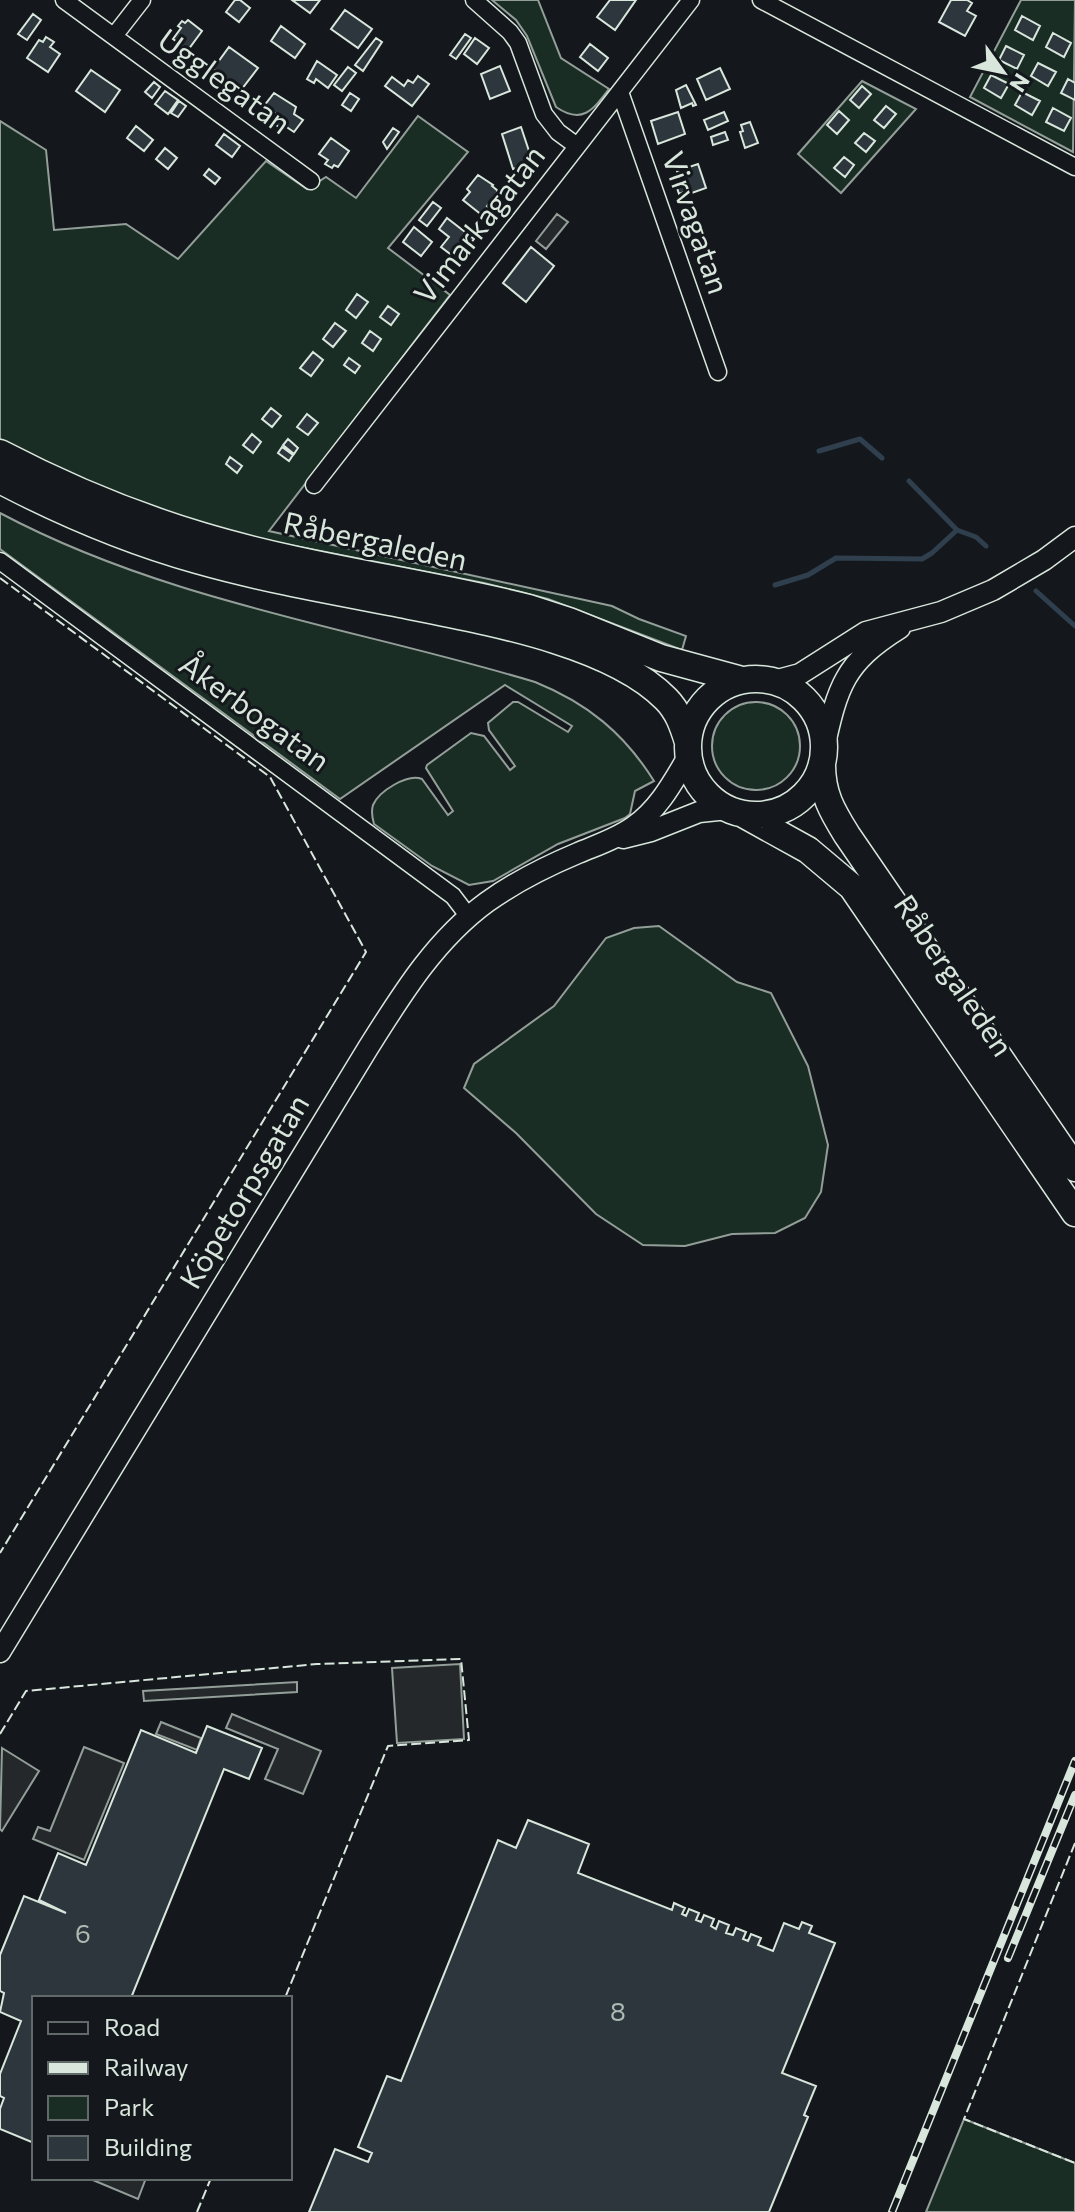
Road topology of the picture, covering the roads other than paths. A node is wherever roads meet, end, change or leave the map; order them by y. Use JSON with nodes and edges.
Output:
{"nodes":[{"id":1,"x":64,"y":0,"type":"edge"},
{"id":2,"x":142,"y":0,"type":"edge"},
{"id":3,"x":474,"y":0,"type":"edge"},
{"id":4,"x":691,"y":0,"type":"edge"},
{"id":5,"x":761,"y":0,"type":"edge"},
{"id":6,"x":114,"y":36,"type":"junction"},
{"id":7,"x":620,"y":92,"type":"junction"},
{"id":8,"x":577,"y":146,"type":"junction"},
{"id":9,"x":1075,"y":167,"type":"edge"},
{"id":10,"x":311,"y":181,"type":"dead end"},
{"id":11,"x":718,"y":372,"type":"dead end"},
{"id":12,"x":0,"y":453,"type":"edge"},
{"id":13,"x":0,"y":480,"type":"edge"},
{"id":14,"x":314,"y":485,"type":"dead end"},
{"id":15,"x":1075,"y":537,"type":"edge"},
{"id":16,"x":0,"y":561,"type":"edge"},
{"id":17,"x":914,"y":619,"type":"junction"},
{"id":18,"x":742,"y":680,"type":"junction"},
{"id":19,"x":774,"y":681,"type":"junction"},
{"id":20,"x":689,"y":748,"type":"junction"},
{"id":21,"x":823,"y":756,"type":"junction"},
{"id":22,"x":735,"y":811,"type":"junction"},
{"id":23,"x":615,"y":839,"type":"junction"},
{"id":24,"x":469,"y":917,"type":"junction"},
{"id":25,"x":1075,"y":1168,"type":"edge"},
{"id":26,"x":1075,"y":1213,"type":"edge"},
{"id":27,"x":0,"y":1652,"type":"edge"}],
"edges":[{"from":1,"to":6,"type":"street","name":"Ugglegatan"},
{"from":2,"to":6,"type":"street"},
{"from":3,"to":8,"type":"street"},
{"from":4,"to":7,"type":"street","name":"Vimarkagatan"},
{"from":5,"to":9,"type":"street"},
{"from":6,"to":10,"type":"street","name":"Ugglegatan"},
{"from":7,"to":8,"type":"street","name":"Vimarkagatan"},
{"from":7,"to":11,"type":"street","name":"Virvagatan"},
{"from":8,"to":14,"type":"street","name":"Vimarkagatan"},
{"from":12,"to":18,"type":"main road","name":"Råbergaleden"},
{"from":13,"to":20,"type":"main road","name":"Råbergaleden"},
{"from":15,"to":17,"type":"street"},
{"from":16,"to":24,"type":"street","name":"Åkerbogatan"},
{"from":17,"to":19,"type":"street"},
{"from":17,"to":21,"type":"street"},
{"from":18,"to":19,"type":"main road"},
{"from":18,"to":20,"type":"main road"},
{"from":19,"to":21,"type":"main road"},
{"from":20,"to":22,"type":"main road"},
{"from":20,"to":23,"type":"street","name":"Köpetorpsgatan"},
{"from":21,"to":22,"type":"main road"},
{"from":21,"to":25,"type":"main road","name":"Råbergaleden"},
{"from":22,"to":23,"type":"street","name":"Köpetorpsgatan"},
{"from":22,"to":26,"type":"main road","name":"Råbergaleden"},
{"from":23,"to":24,"type":"street","name":"Köpetorpsgatan"},
{"from":24,"to":27,"type":"street","name":"Köpetorpsgatan"}]}
